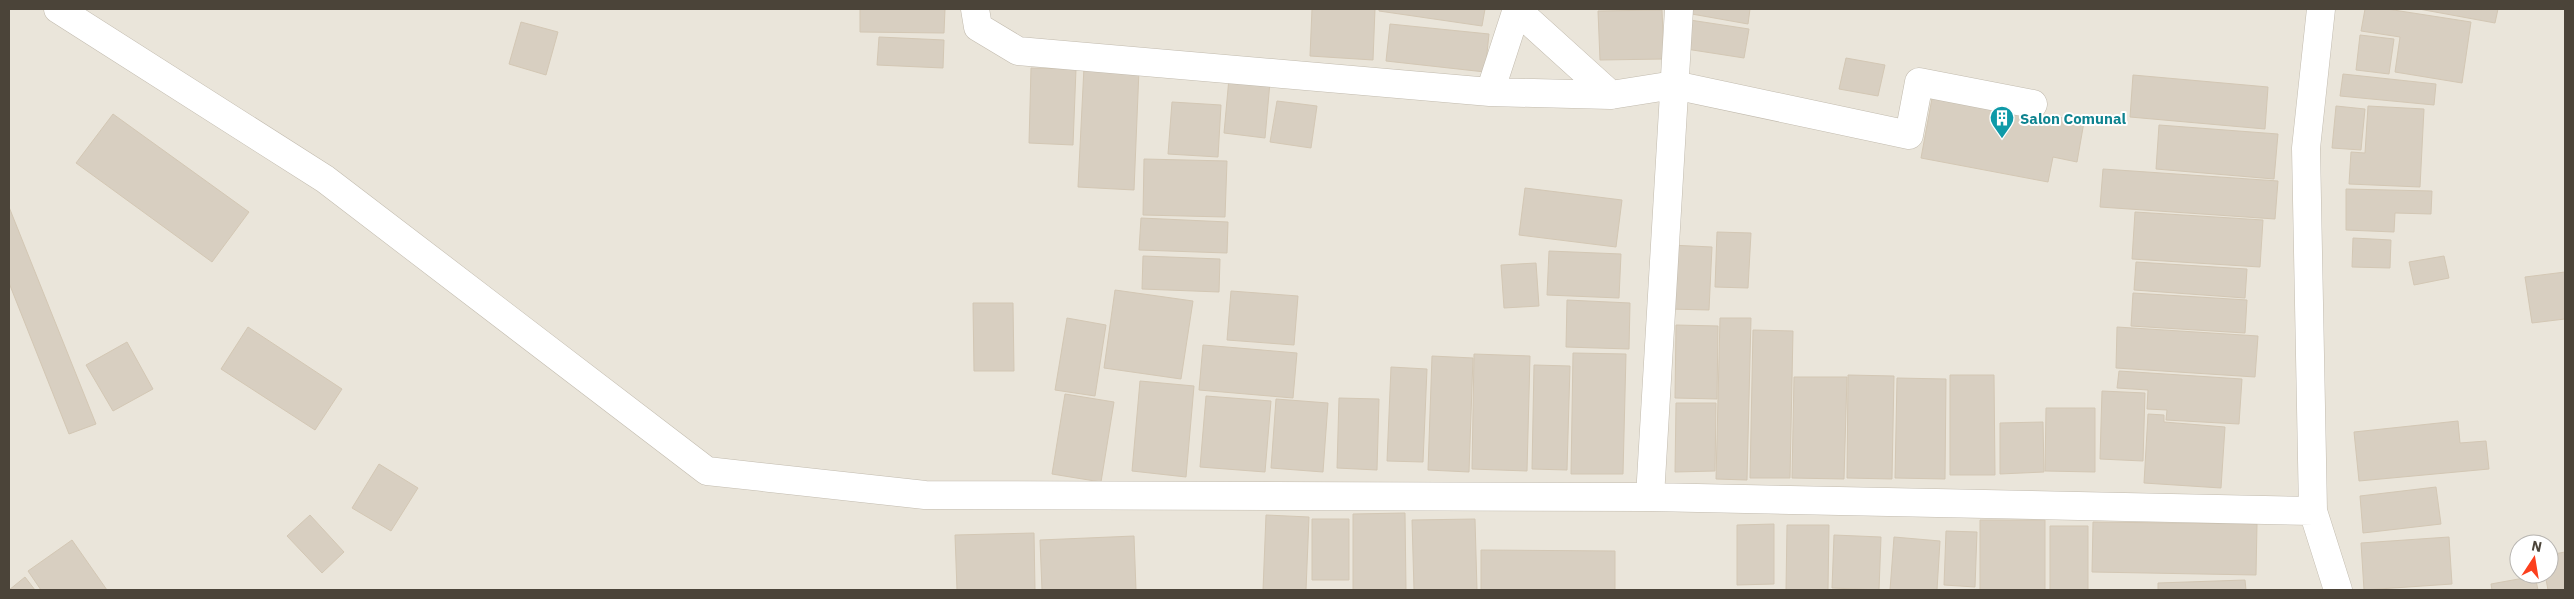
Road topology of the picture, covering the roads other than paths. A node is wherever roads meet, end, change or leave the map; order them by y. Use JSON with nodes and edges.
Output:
{"nodes":[{"id":1,"x":58,"y":9,"type":"edge"},
{"id":2,"x":975,"y":9,"type":"edge"},
{"id":3,"x":1517,"y":9,"type":"edge"},
{"id":4,"x":1679,"y":9,"type":"edge"},
{"id":5,"x":2321,"y":9,"type":"edge"},
{"id":6,"x":1674,"y":85,"type":"junction"},
{"id":7,"x":1490,"y":92,"type":"junction"},
{"id":8,"x":1611,"y":95,"type":"junction"},
{"id":9,"x":2033,"y":104,"type":"dead end"},
{"id":10,"x":1650,"y":497,"type":"junction"},
{"id":11,"x":2313,"y":511,"type":"junction"},
{"id":12,"x":2338,"y":590,"type":"edge"}],
"edges":[{"from":1,"to":10,"type":"street"},
{"from":2,"to":7,"type":"street"},
{"from":3,"to":7,"type":"street"},
{"from":3,"to":8,"type":"street"},
{"from":4,"to":6,"type":"street"},
{"from":5,"to":11,"type":"street"},
{"from":6,"to":8,"type":"street"},
{"from":6,"to":9,"type":"street"},
{"from":6,"to":10,"type":"street"},
{"from":7,"to":8,"type":"street"},
{"from":10,"to":11,"type":"street"},
{"from":11,"to":12,"type":"street"}]}
